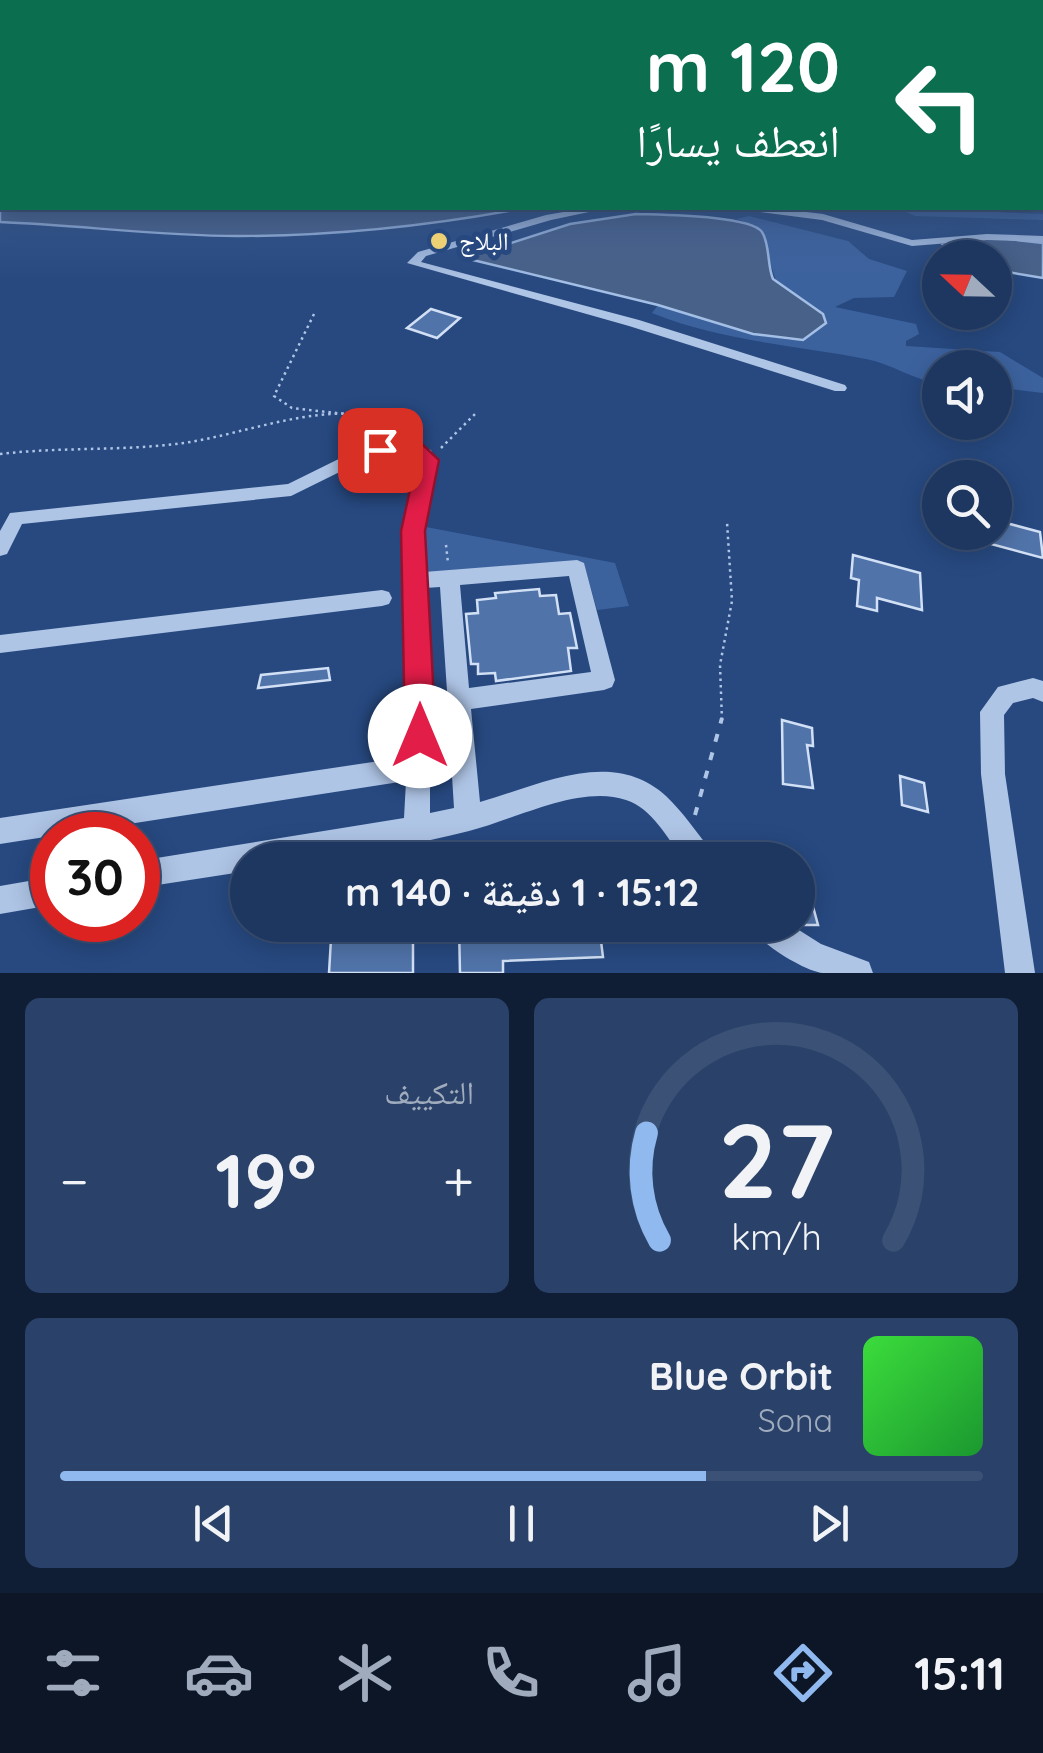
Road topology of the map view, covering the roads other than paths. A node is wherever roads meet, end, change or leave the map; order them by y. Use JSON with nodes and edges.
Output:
{"nodes":[{"id":1,"x":591,"y":210,"type":"edge"},
{"id":2,"x":766,"y":210,"type":"edge"},
{"id":3,"x":1043,"y":239,"type":"edge"},
{"id":4,"x":840,"y":388,"type":"dead end"},
{"id":5,"x":0,"y":549,"type":"edge"},
{"id":6,"x":449,"y":578,"type":"junction"},
{"id":7,"x":415,"y":581,"type":"junction"},
{"id":8,"x":382,"y":598,"type":"dead end"},
{"id":9,"x":453,"y":635,"type":"junction"},
{"id":10,"x":418,"y":641,"type":"junction"},
{"id":11,"x":0,"y":644,"type":"edge"},
{"id":12,"x":1043,"y":692,"type":"edge"},
{"id":13,"x":458,"y":698,"type":"junction"},
{"id":14,"x":421,"y":705,"type":"junction"},
{"id":15,"x":420,"y":767,"type":"junction"},
{"id":16,"x":468,"y":818,"type":"junction"},
{"id":17,"x":418,"y":826,"type":"junction"},
{"id":18,"x":0,"y":831,"type":"edge"},
{"id":19,"x":686,"y":842,"type":"edge"},
{"id":20,"x":160,"y":871,"type":"edge"},
{"id":21,"x":30,"y":894,"type":"edge"},
{"id":22,"x":0,"y":900,"type":"edge"},
{"id":23,"x":791,"y":942,"type":"edge"},
{"id":24,"x":858,"y":973,"type":"edge"},
{"id":25,"x":1020,"y":973,"type":"edge"}],
"edges":[{"from":1,"to":4,"type":"street"},
{"from":2,"to":3,"type":"street"},
{"from":5,"to":7,"type":"street"},
{"from":6,"to":7,"type":"street"},
{"from":6,"to":9,"type":"street"},
{"from":6,"to":13,"type":"street"},
{"from":7,"to":10,"type":"street"},
{"from":8,"to":11,"type":"street"},
{"from":9,"to":10,"type":"street"},
{"from":9,"to":13,"type":"street"},
{"from":10,"to":14,"type":"street"},
{"from":12,"to":25,"type":"street"},
{"from":13,"to":14,"type":"street"},
{"from":13,"to":16,"type":"street"},
{"from":14,"to":15,"type":"street"},
{"from":15,"to":17,"type":"street"},
{"from":15,"to":18,"type":"street"},
{"from":16,"to":17,"type":"street"},
{"from":16,"to":19,"type":"street"},
{"from":17,"to":20,"type":"street"},
{"from":21,"to":22,"type":"street"},
{"from":23,"to":24,"type":"street"}]}
